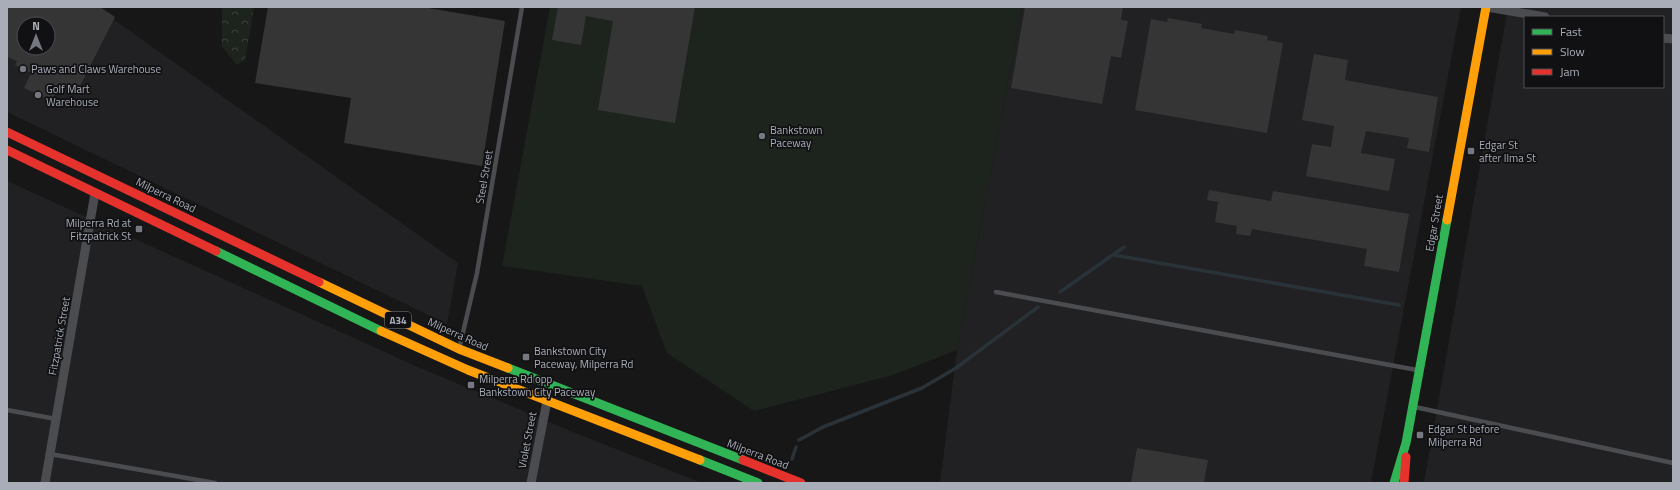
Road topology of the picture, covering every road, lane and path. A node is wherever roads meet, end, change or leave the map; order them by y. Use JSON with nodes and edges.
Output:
{"nodes":[{"id":1,"x":522,"y":7,"type":"edge"},
{"id":2,"x":1486,"y":7,"type":"edge"},
{"id":3,"x":1538,"y":16,"type":"edge"},
{"id":4,"x":7,"y":132,"type":"edge"},
{"id":5,"x":7,"y":150,"type":"edge"},
{"id":6,"x":96,"y":193,"type":"junction"},
{"id":7,"x":996,"y":292,"type":"dead end"},
{"id":8,"x":459,"y":349,"type":"junction"},
{"id":9,"x":1419,"y":370,"type":"junction"},
{"id":10,"x":547,"y":401,"type":"junction"},
{"id":11,"x":1412,"y":407,"type":"junction"},
{"id":12,"x":7,"y":410,"type":"edge"},
{"id":13,"x":56,"y":419,"type":"junction"},
{"id":14,"x":1406,"y":444,"type":"junction"},
{"id":15,"x":50,"y":454,"type":"junction"},
{"id":16,"x":1673,"y":463,"type":"edge"},
{"id":17,"x":45,"y":483,"type":"edge"},
{"id":18,"x":215,"y":483,"type":"edge"},
{"id":19,"x":531,"y":483,"type":"edge"},
{"id":20,"x":758,"y":483,"type":"edge"},
{"id":21,"x":801,"y":483,"type":"edge"},
{"id":22,"x":1394,"y":483,"type":"edge"},
{"id":23,"x":1404,"y":483,"type":"edge"}],
"edges":[{"from":1,"to":8,"type":"lane","name":"Steel Street"},
{"from":2,"to":3,"type":"street"},
{"from":2,"to":9,"type":"main road","name":"Edgar Street"},
{"from":4,"to":8,"type":"main road","name":"Milperra Road","number":"A34"},
{"from":5,"to":6,"type":"main road","number":"A34"},
{"from":6,"to":10,"type":"main road","number":"A34"},
{"from":6,"to":13,"type":"street","name":"Fitzpatrick Street"},
{"from":7,"to":9,"type":"lane"},
{"from":8,"to":21,"type":"main road","name":"Milperra Road","number":"A34"},
{"from":9,"to":11,"type":"main road","name":"Edgar Street"},
{"from":10,"to":19,"type":"street","name":"Violet Street"},
{"from":10,"to":20,"type":"main road","number":"A34"},
{"from":11,"to":14,"type":"main road","name":"Edgar Street"},
{"from":11,"to":16,"type":"lane"},
{"from":12,"to":13,"type":"lane"},
{"from":13,"to":15,"type":"street","name":"Fitzpatrick Street"},
{"from":14,"to":22,"type":"main road","name":"Edgar Street"},
{"from":14,"to":23,"type":"main road","name":"Edgar Street"},
{"from":15,"to":17,"type":"street","name":"Fitzpatrick Street"},
{"from":15,"to":18,"type":"lane"}]}
